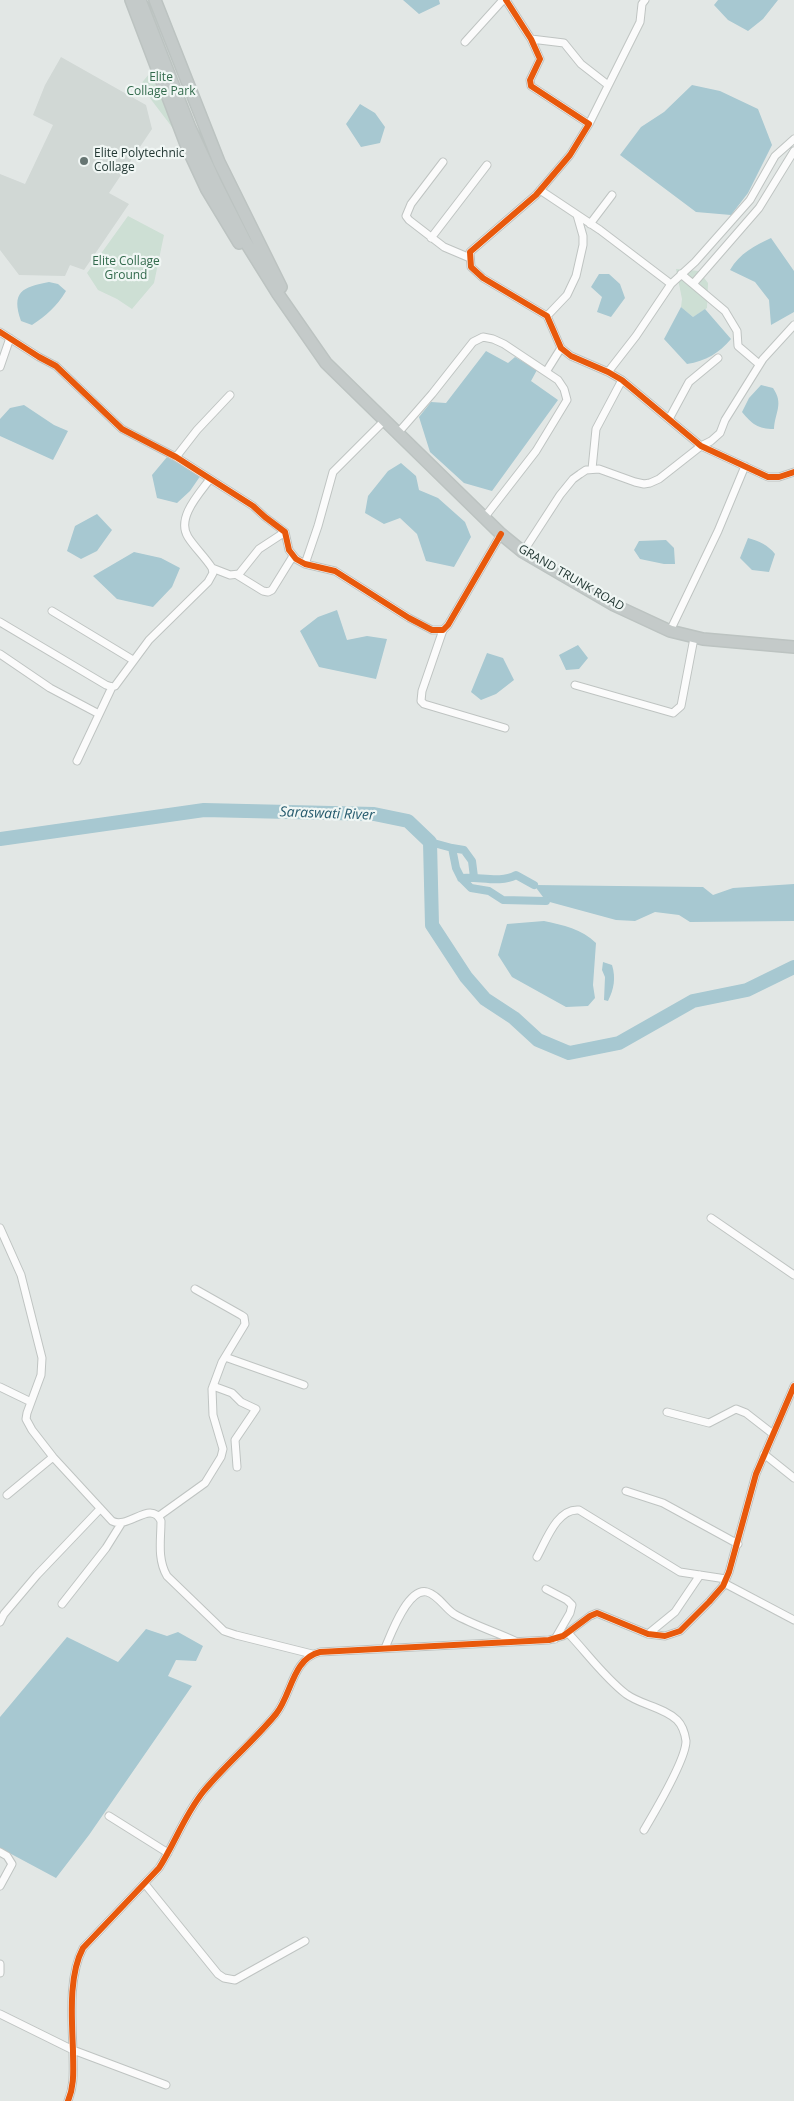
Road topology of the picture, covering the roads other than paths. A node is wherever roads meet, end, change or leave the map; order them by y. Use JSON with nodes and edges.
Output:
{"nodes":[{"id":1,"x":123,"y":0,"type":"edge"},
{"id":2,"x":131,"y":0,"type":"edge"},
{"id":3,"x":140,"y":0,"type":"edge"},
{"id":4,"x":155,"y":0,"type":"edge"},
{"id":5,"x":504,"y":0,"type":"edge"},
{"id":6,"x":644,"y":0,"type":"edge"},
{"id":7,"x":531,"y":39,"type":"junction"},
{"id":8,"x":465,"y":42,"type":"dead end"},
{"id":9,"x":608,"y":85,"type":"junction"},
{"id":10,"x":589,"y":124,"type":"junction"},
{"id":11,"x":794,"y":139,"type":"edge"},
{"id":12,"x":794,"y":151,"type":"edge"},
{"id":13,"x":443,"y":162,"type":"dead end"},
{"id":14,"x":487,"y":165,"type":"dead end"},
{"id":15,"x":212,"y":188,"type":"junction"},
{"id":16,"x":540,"y":190,"type":"junction"},
{"id":17,"x":612,"y":195,"type":"dead end"},
{"id":18,"x":215,"y":205,"type":"junction"},
{"id":19,"x":576,"y":215,"type":"junction"},
{"id":20,"x":590,"y":224,"type":"junction"},
{"id":21,"x":431,"y":238,"type":"junction"},
{"id":22,"x":470,"y":258,"type":"junction"},
{"id":23,"x":681,"y":274,"type":"junction"},
{"id":24,"x":671,"y":284,"type":"junction"},
{"id":25,"x":693,"y":284,"type":"junction"},
{"id":26,"x":291,"y":314,"type":"junction"},
{"id":27,"x":547,"y":316,"type":"junction"},
{"id":28,"x":794,"y":325,"type":"edge"},
{"id":29,"x":0,"y":332,"type":"edge"},
{"id":30,"x":10,"y":338,"type":"junction"},
{"id":31,"x":561,"y":348,"type":"junction"},
{"id":32,"x":718,"y":358,"type":"dead end"},
{"id":33,"x":326,"y":363,"type":"junction"},
{"id":34,"x":759,"y":364,"type":"junction"},
{"id":35,"x":0,"y":368,"type":"edge"},
{"id":36,"x":546,"y":372,"type":"junction"},
{"id":37,"x":608,"y":372,"type":"junction"},
{"id":38,"x":622,"y":380,"type":"junction"},
{"id":39,"x":230,"y":395,"type":"dead end"},
{"id":40,"x":669,"y":419,"type":"junction"},
{"id":41,"x":385,"y":420,"type":"junction"},
{"id":42,"x":398,"y":433,"type":"junction"},
{"id":43,"x":701,"y":446,"type":"junction"},
{"id":44,"x":176,"y":457,"type":"junction"},
{"id":45,"x":745,"y":466,"type":"junction"},
{"id":46,"x":592,"y":469,"type":"junction"},
{"id":47,"x":794,"y":472,"type":"edge"},
{"id":48,"x":210,"y":478,"type":"junction"},
{"id":49,"x":484,"y":518,"type":"junction"},
{"id":50,"x":286,"y":532,"type":"junction"},
{"id":51,"x":501,"y":534,"type":"junction"},
{"id":52,"x":523,"y":552,"type":"junction"},
{"id":53,"x":293,"y":556,"type":"junction"},
{"id":54,"x":304,"y":564,"type":"junction"},
{"id":55,"x":212,"y":568,"type":"junction"},
{"id":56,"x":237,"y":575,"type":"junction"},
{"id":57,"x":52,"y":611,"type":"dead end"},
{"id":58,"x":0,"y":622,"type":"edge"},
{"id":59,"x":444,"y":630,"type":"junction"},
{"id":60,"x":670,"y":631,"type":"junction"},
{"id":61,"x":694,"y":638,"type":"junction"},
{"id":62,"x":794,"y":647,"type":"edge"},
{"id":63,"x":0,"y":654,"type":"edge"},
{"id":64,"x":133,"y":660,"type":"junction"},
{"id":65,"x":575,"y":685,"type":"dead end"},
{"id":66,"x":112,"y":687,"type":"junction"},
{"id":67,"x":99,"y":714,"type":"junction"},
{"id":68,"x":505,"y":728,"type":"dead end"},
{"id":69,"x":77,"y":761,"type":"dead end"},
{"id":70,"x":711,"y":1218,"type":"dead end"},
{"id":71,"x":0,"y":1228,"type":"edge"},
{"id":72,"x":794,"y":1275,"type":"edge"},
{"id":73,"x":195,"y":1289,"type":"dead end"},
{"id":74,"x":225,"y":1357,"type":"junction"},
{"id":75,"x":304,"y":1385,"type":"dead end"},
{"id":76,"x":213,"y":1386,"type":"junction"},
{"id":77,"x":794,"y":1386,"type":"edge"},
{"id":78,"x":0,"y":1387,"type":"edge"},
{"id":79,"x":30,"y":1402,"type":"junction"},
{"id":80,"x":667,"y":1412,"type":"dead end"},
{"id":81,"x":773,"y":1434,"type":"junction"},
{"id":82,"x":764,"y":1454,"type":"junction"},
{"id":83,"x":54,"y":1457,"type":"junction"},
{"id":84,"x":238,"y":1467,"type":"dead end"},
{"id":85,"x":794,"y":1478,"type":"edge"},
{"id":86,"x":626,"y":1491,"type":"dead end"},
{"id":87,"x":7,"y":1495,"type":"dead end"},
{"id":88,"x":100,"y":1509,"type":"junction"},
{"id":89,"x":159,"y":1516,"type":"junction"},
{"id":90,"x":121,"y":1524,"type":"junction"},
{"id":91,"x":738,"y":1544,"type":"junction"},
{"id":92,"x":537,"y":1557,"type":"dead end"},
{"id":93,"x":700,"y":1575,"type":"junction"},
{"id":94,"x":725,"y":1581,"type":"junction"},
{"id":95,"x":546,"y":1589,"type":"dead end"},
{"id":96,"x":62,"y":1604,"type":"dead end"},
{"id":97,"x":793,"y":1617,"type":"edge"},
{"id":98,"x":0,"y":1622,"type":"edge"},
{"id":99,"x":568,"y":1633,"type":"junction"},
{"id":100,"x":648,"y":1634,"type":"junction"},
{"id":101,"x":555,"y":1639,"type":"junction"},
{"id":102,"x":518,"y":1642,"type":"junction"},
{"id":103,"x":385,"y":1648,"type":"junction"},
{"id":104,"x":312,"y":1654,"type":"junction"},
{"id":105,"x":109,"y":1816,"type":"dead end"},
{"id":106,"x":644,"y":1830,"type":"dead end"},
{"id":107,"x":0,"y":1852,"type":"edge"},
{"id":108,"x":168,"y":1853,"type":"junction"},
{"id":109,"x":145,"y":1884,"type":"junction"},
{"id":110,"x":0,"y":1886,"type":"edge"},
{"id":111,"x":305,"y":1942,"type":"dead end"},
{"id":112,"x":0,"y":1964,"type":"edge"},
{"id":113,"x":0,"y":1973,"type":"edge"},
{"id":114,"x":0,"y":2014,"type":"edge"},
{"id":115,"x":73,"y":2050,"type":"junction"},
{"id":116,"x":166,"y":2085,"type":"dead end"},
{"id":117,"x":68,"y":2101,"type":"edge"}],
"edges":[{"from":1,"to":18,"type":"highway"},
{"from":2,"to":15,"type":"highway"},
{"from":3,"to":15,"type":"highway"},
{"from":4,"to":26,"type":"highway"},
{"from":5,"to":7,"type":"street"},
{"from":5,"to":8,"type":"street"},
{"from":6,"to":9,"type":"street"},
{"from":7,"to":9,"type":"street"},
{"from":7,"to":10,"type":"street"},
{"from":9,"to":10,"type":"street"},
{"from":10,"to":16,"type":"street"},
{"from":11,"to":23,"type":"street"},
{"from":12,"to":25,"type":"street"},
{"from":13,"to":21,"type":"street"},
{"from":14,"to":21,"type":"street"},
{"from":15,"to":18,"type":"highway"},
{"from":15,"to":26,"type":"highway"},
{"from":16,"to":19,"type":"street"},
{"from":16,"to":22,"type":"street"},
{"from":17,"to":20,"type":"street"},
{"from":18,"to":33,"type":"highway"},
{"from":19,"to":20,"type":"street"},
{"from":19,"to":27,"type":"street"},
{"from":20,"to":24,"type":"street"},
{"from":21,"to":22,"type":"street"},
{"from":22,"to":27,"type":"street"},
{"from":23,"to":24,"type":"street"},
{"from":23,"to":25,"type":"street"},
{"from":24,"to":37,"type":"street"},
{"from":25,"to":34,"type":"street"},
{"from":26,"to":33,"type":"highway","name":"GRAND TRUNK ROAD"},
{"from":27,"to":31,"type":"street"},
{"from":28,"to":34,"type":"street"},
{"from":29,"to":30,"type":"street"},
{"from":30,"to":35,"type":"street"},
{"from":30,"to":44,"type":"street"},
{"from":31,"to":36,"type":"street"},
{"from":31,"to":37,"type":"street"},
{"from":32,"to":40,"type":"street"},
{"from":33,"to":41,"type":"highway","name":"GRAND TRUNK ROAD"},
{"from":34,"to":43,"type":"street"},
{"from":36,"to":42,"type":"street"},
{"from":36,"to":49,"type":"street"},
{"from":37,"to":38,"type":"street"},
{"from":38,"to":40,"type":"street"},
{"from":38,"to":46,"type":"street"},
{"from":39,"to":44,"type":"street"},
{"from":40,"to":43,"type":"street"},
{"from":41,"to":42,"type":"highway","name":"GRAND TRUNK ROAD"},
{"from":41,"to":54,"type":"street"},
{"from":42,"to":49,"type":"highway","name":"GRAND TRUNK ROAD"},
{"from":43,"to":45,"type":"street"},
{"from":43,"to":46,"type":"street"},
{"from":44,"to":48,"type":"street"},
{"from":45,"to":47,"type":"street"},
{"from":45,"to":60,"type":"street"},
{"from":46,"to":52,"type":"street"},
{"from":48,"to":50,"type":"street"},
{"from":48,"to":55,"type":"street"},
{"from":49,"to":51,"type":"highway","name":"GRAND TRUNK ROAD"},
{"from":50,"to":53,"type":"street"},
{"from":50,"to":56,"type":"street"},
{"from":51,"to":52,"type":"highway","name":"GRAND TRUNK ROAD"},
{"from":51,"to":59,"type":"street"},
{"from":52,"to":60,"type":"highway","name":"GRAND TRUNK ROAD"},
{"from":53,"to":54,"type":"street"},
{"from":53,"to":56,"type":"street"},
{"from":54,"to":59,"type":"street"},
{"from":55,"to":56,"type":"street"},
{"from":55,"to":64,"type":"street"},
{"from":57,"to":64,"type":"street"},
{"from":58,"to":66,"type":"street"},
{"from":59,"to":68,"type":"street"},
{"from":60,"to":61,"type":"highway","name":"GRAND TRUNK ROAD"},
{"from":61,"to":62,"type":"highway","name":"GRAND TRUNK ROAD"},
{"from":61,"to":65,"type":"street"},
{"from":63,"to":67,"type":"street"},
{"from":64,"to":66,"type":"street"},
{"from":66,"to":67,"type":"street"},
{"from":67,"to":69,"type":"street"},
{"from":70,"to":72,"type":"street"},
{"from":71,"to":79,"type":"street"},
{"from":73,"to":74,"type":"street"},
{"from":74,"to":75,"type":"street"},
{"from":74,"to":76,"type":"street"},
{"from":76,"to":84,"type":"street"},
{"from":76,"to":89,"type":"street"},
{"from":77,"to":81,"type":"street"},
{"from":78,"to":79,"type":"street"},
{"from":79,"to":83,"type":"street"},
{"from":80,"to":81,"type":"street"},
{"from":81,"to":82,"type":"street"},
{"from":82,"to":85,"type":"street"},
{"from":82,"to":91,"type":"street"},
{"from":83,"to":87,"type":"street"},
{"from":83,"to":88,"type":"street"},
{"from":86,"to":91,"type":"street"},
{"from":88,"to":90,"type":"street"},
{"from":88,"to":98,"type":"street"},
{"from":89,"to":90,"type":"street"},
{"from":89,"to":104,"type":"street"},
{"from":90,"to":96,"type":"street"},
{"from":91,"to":94,"type":"street"},
{"from":92,"to":93,"type":"street"},
{"from":93,"to":94,"type":"street"},
{"from":93,"to":100,"type":"street"},
{"from":94,"to":97,"type":"street"},
{"from":94,"to":100,"type":"street"},
{"from":95,"to":101,"type":"street"},
{"from":99,"to":100,"type":"street"},
{"from":99,"to":101,"type":"street"},
{"from":99,"to":106,"type":"street"},
{"from":101,"to":102,"type":"street"},
{"from":102,"to":103,"type":"street"},
{"from":102,"to":103,"type":"street"},
{"from":103,"to":104,"type":"street"},
{"from":104,"to":108,"type":"street"},
{"from":105,"to":108,"type":"street"},
{"from":107,"to":110,"type":"street"},
{"from":108,"to":109,"type":"street"},
{"from":109,"to":111,"type":"street"},
{"from":109,"to":115,"type":"street"},
{"from":112,"to":113,"type":"street"},
{"from":114,"to":115,"type":"street"},
{"from":115,"to":116,"type":"street"},
{"from":115,"to":117,"type":"street"}]}
